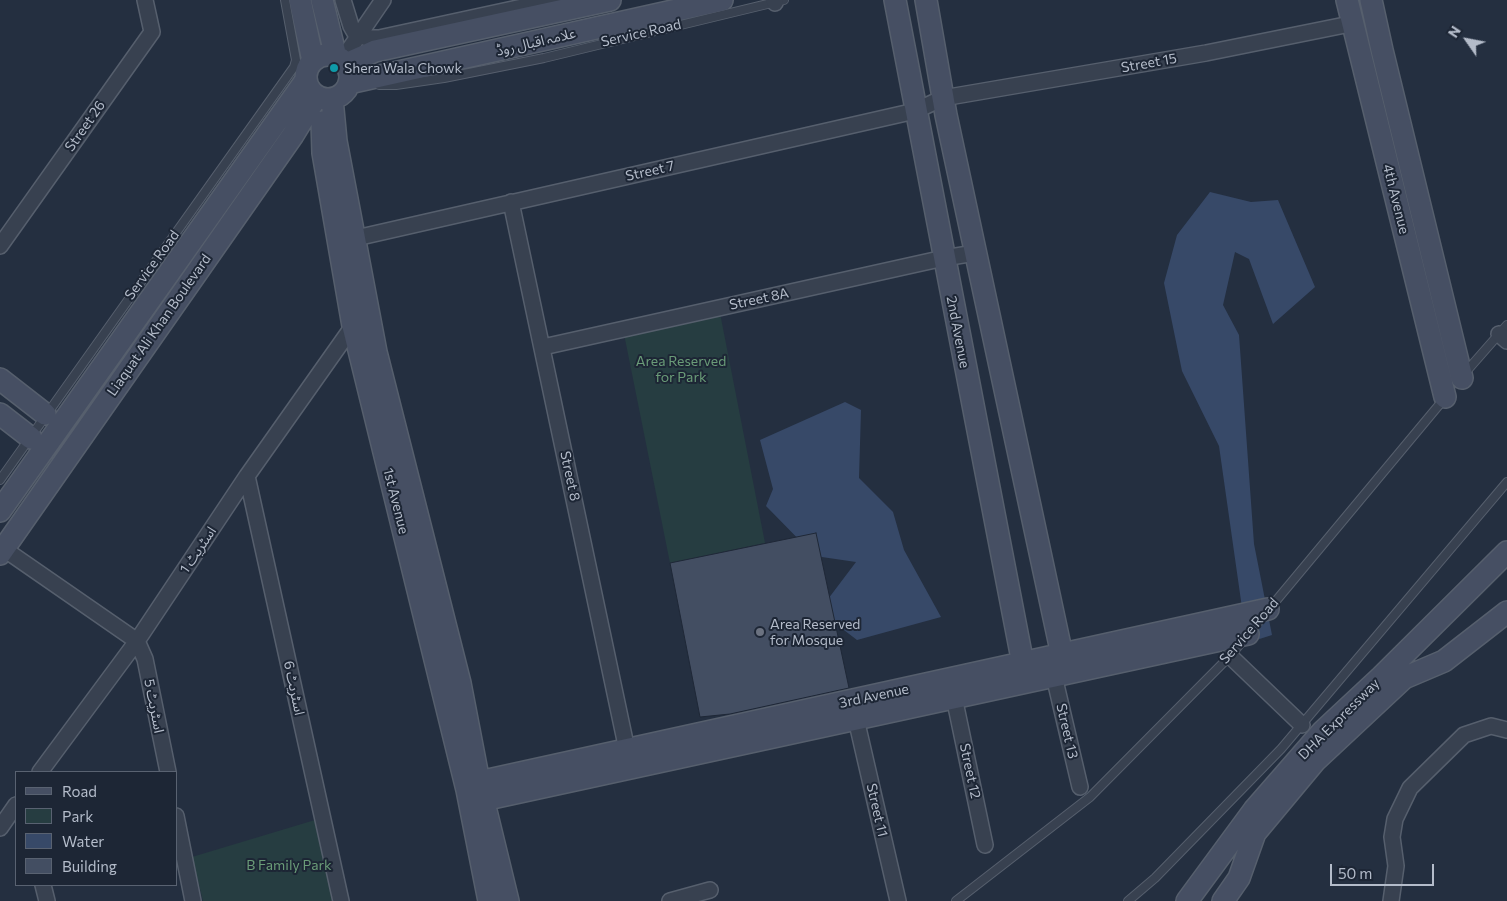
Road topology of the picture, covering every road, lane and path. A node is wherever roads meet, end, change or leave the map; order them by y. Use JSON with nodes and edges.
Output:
{"nodes":[{"id":1,"x":145,"y":0,"type":"edge"},
{"id":2,"x":285,"y":0,"type":"edge"},
{"id":3,"x":300,"y":0,"type":"edge"},
{"id":4,"x":322,"y":0,"type":"edge"},
{"id":5,"x":343,"y":0,"type":"edge"},
{"id":6,"x":384,"y":0,"type":"edge"},
{"id":7,"x":555,"y":0,"type":"edge"},
{"id":8,"x":610,"y":0,"type":"edge"},
{"id":9,"x":722,"y":0,"type":"edge"},
{"id":10,"x":895,"y":0,"type":"edge"},
{"id":11,"x":926,"y":0,"type":"edge"},
{"id":12,"x":1347,"y":0,"type":"edge"},
{"id":13,"x":1371,"y":0,"type":"edge"},
{"id":14,"x":778,"y":1,"type":"edge"},
{"id":15,"x":1354,"y":24,"type":"junction"},
{"id":16,"x":361,"y":36,"type":"junction"},
{"id":17,"x":343,"y":66,"type":"junction"},
{"id":18,"x":313,"y":82,"type":"junction"},
{"id":19,"x":943,"y":98,"type":"junction"},
{"id":20,"x":915,"y":111,"type":"junction"},
{"id":21,"x":511,"y":202,"type":"junction"},
{"id":22,"x":356,"y":238,"type":"junction"},
{"id":23,"x":0,"y":246,"type":"edge"},
{"id":24,"x":976,"y":253,"type":"junction"},
{"id":25,"x":944,"y":258,"type":"junction"},
{"id":26,"x":353,"y":326,"type":"junction"},
{"id":27,"x":1504,"y":333,"type":"edge"},
{"id":28,"x":543,"y":347,"type":"junction"},
{"id":29,"x":0,"y":379,"type":"edge"},
{"id":30,"x":1453,"y":388,"type":"junction"},
{"id":31,"x":0,"y":414,"type":"edge"},
{"id":32,"x":45,"y":414,"type":"junction"},
{"id":33,"x":31,"y":438,"type":"junction"},
{"id":34,"x":247,"y":476,"type":"junction"},
{"id":35,"x":0,"y":480,"type":"edge"},
{"id":36,"x":1507,"y":482,"type":"edge"},
{"id":37,"x":0,"y":511,"type":"edge"},
{"id":38,"x":2,"y":551,"type":"edge"},
{"id":39,"x":1507,"y":552,"type":"edge"},
{"id":40,"x":1268,"y":609,"type":"junction"},
{"id":41,"x":1507,"y":612,"type":"edge"},
{"id":42,"x":1248,"y":634,"type":"junction"},
{"id":43,"x":137,"y":641,"type":"junction"},
{"id":44,"x":1062,"y":655,"type":"junction"},
{"id":45,"x":1230,"y":656,"type":"junction"},
{"id":46,"x":1023,"y":664,"type":"junction"},
{"id":47,"x":1054,"y":676,"type":"junction"},
{"id":48,"x":954,"y":698,"type":"junction"},
{"id":49,"x":856,"y":719,"type":"junction"},
{"id":50,"x":1302,"y":725,"type":"junction"},
{"id":51,"x":1507,"y":730,"type":"edge"},
{"id":52,"x":627,"y":750,"type":"junction"},
{"id":53,"x":41,"y":771,"type":"edge"},
{"id":54,"x":168,"y":771,"type":"edge"},
{"id":55,"x":1080,"y":787,"type":"dead end"},
{"id":56,"x":481,"y":791,"type":"junction"},
{"id":57,"x":15,"y":806,"type":"edge"},
{"id":58,"x":178,"y":826,"type":"edge"},
{"id":59,"x":0,"y":828,"type":"edge"},
{"id":60,"x":985,"y":845,"type":"dead end"},
{"id":61,"x":43,"y":886,"type":"edge"},
{"id":62,"x":710,"y":890,"type":"dead end"},
{"id":63,"x":47,"y":901,"type":"edge"},
{"id":64,"x":193,"y":901,"type":"edge"},
{"id":65,"x":341,"y":901,"type":"edge"},
{"id":66,"x":489,"y":901,"type":"edge"},
{"id":67,"x":508,"y":901,"type":"edge"},
{"id":68,"x":670,"y":901,"type":"edge"},
{"id":69,"x":898,"y":901,"type":"edge"},
{"id":70,"x":956,"y":901,"type":"edge"},
{"id":71,"x":1128,"y":901,"type":"edge"},
{"id":72,"x":1187,"y":901,"type":"edge"},
{"id":73,"x":1223,"y":901,"type":"edge"},
{"id":74,"x":1391,"y":901,"type":"edge"}],
"edges":[{"from":1,"to":23,"type":"street","name":"Street 26"},
{"from":2,"to":18,"type":"lane"},
{"from":3,"to":18,"type":"main road"},
{"from":4,"to":17,"type":"main road"},
{"from":5,"to":16,"type":"street"},
{"from":6,"to":16,"type":"street"},
{"from":7,"to":16,"type":"street"},
{"from":8,"to":17,"type":"main road"},
{"from":9,"to":17,"type":"main road","name":"علامہ اقبال روڈ"},
{"from":10,"to":20,"type":"main road","name":"2nd Avenue"},
{"from":11,"to":19,"type":"main road"},
{"from":12,"to":15,"type":"main road","name":"4th Avenue"},
{"from":13,"to":30,"type":"main road","name":"4th Avenue"},
{"from":14,"to":17,"type":"lane","name":"Service Road"},
{"from":15,"to":19,"type":"street","name":"Street 15"},
{"from":15,"to":30,"type":"main road","name":"4th Avenue"},
{"from":16,"to":17,"type":"street"},
{"from":17,"to":18,"type":"main road"},
{"from":17,"to":18,"type":"main road"},
{"from":18,"to":22,"type":"main road"},
{"from":18,"to":26,"type":"main road","name":"1st Avenue"},
{"from":18,"to":32,"type":"lane","name":"Service Road"},
{"from":18,"to":37,"type":"main road","name":"Liaquat Ali Khan Boulevard"},
{"from":18,"to":38,"type":"main road","name":"Liaquat Ali Khan Boulevard"},
{"from":19,"to":20,"type":"street","name":"Street 7"},
{"from":19,"to":24,"type":"main road"},
{"from":20,"to":21,"type":"street","name":"Street 7"},
{"from":20,"to":25,"type":"main road","name":"2nd Avenue"},
{"from":21,"to":22,"type":"street","name":"Street 7"},
{"from":21,"to":28,"type":"street","name":"Street 8"},
{"from":22,"to":56,"type":"main road"},
{"from":24,"to":25,"type":"street","name":"Street 8A"},
{"from":24,"to":44,"type":"main road"},
{"from":25,"to":28,"type":"street","name":"Street 8A"},
{"from":25,"to":46,"type":"main road","name":"2nd Avenue"},
{"from":26,"to":34,"type":"street","name":"اسٹریٹ 1"},
{"from":26,"to":66,"type":"main road","name":"1st Avenue"},
{"from":27,"to":30,"type":"lane","name":"Service Road"},
{"from":28,"to":52,"type":"street","name":"Street 8"},
{"from":29,"to":32,"type":"main road"},
{"from":30,"to":40,"type":"lane","name":"Service Road"},
{"from":31,"to":33,"type":"main road"},
{"from":32,"to":33,"type":"lane","name":"Service Road"},
{"from":33,"to":35,"type":"lane","name":"Service Road"},
{"from":34,"to":43,"type":"street","name":"اسٹریٹ 1"},
{"from":34,"to":65,"type":"street","name":"اسٹریٹ 6"},
{"from":36,"to":50,"type":"lane"},
{"from":38,"to":43,"type":"street"},
{"from":39,"to":72,"type":"main road","name":"DHA Expressway"},
{"from":40,"to":42,"type":"lane","name":"Service Road"},
{"from":40,"to":44,"type":"main road","name":"3rd Avenue"},
{"from":41,"to":73,"type":"main road","name":"DHA Expressway"},
{"from":42,"to":45,"type":"lane","name":"Service Road"},
{"from":42,"to":47,"type":"main road","name":"3rd Avenue"},
{"from":43,"to":53,"type":"street","name":"اسٹریٹ 1"},
{"from":43,"to":54,"type":"street","name":"اسٹریٹ 5"},
{"from":44,"to":46,"type":"main road","name":"3rd Avenue"},
{"from":45,"to":50,"type":"street"},
{"from":45,"to":70,"type":"lane","name":"Service Road"},
{"from":46,"to":52,"type":"main road","name":"3rd Avenue"},
{"from":47,"to":48,"type":"main road","name":"3rd Avenue"},
{"from":47,"to":55,"type":"street","name":"Street 13"},
{"from":48,"to":49,"type":"main road","name":"3rd Avenue"},
{"from":48,"to":60,"type":"street","name":"Street 12"},
{"from":49,"to":56,"type":"main road","name":"3rd Avenue"},
{"from":49,"to":69,"type":"street","name":"Street 11"},
{"from":50,"to":71,"type":"lane"},
{"from":51,"to":74,"type":"street"},
{"from":52,"to":56,"type":"main road","name":"3rd Avenue"},
{"from":56,"to":67,"type":"main road"},
{"from":57,"to":59,"type":"street"},
{"from":58,"to":64,"type":"street"},
{"from":61,"to":63,"type":"street"},
{"from":62,"to":68,"type":"street"}]}
